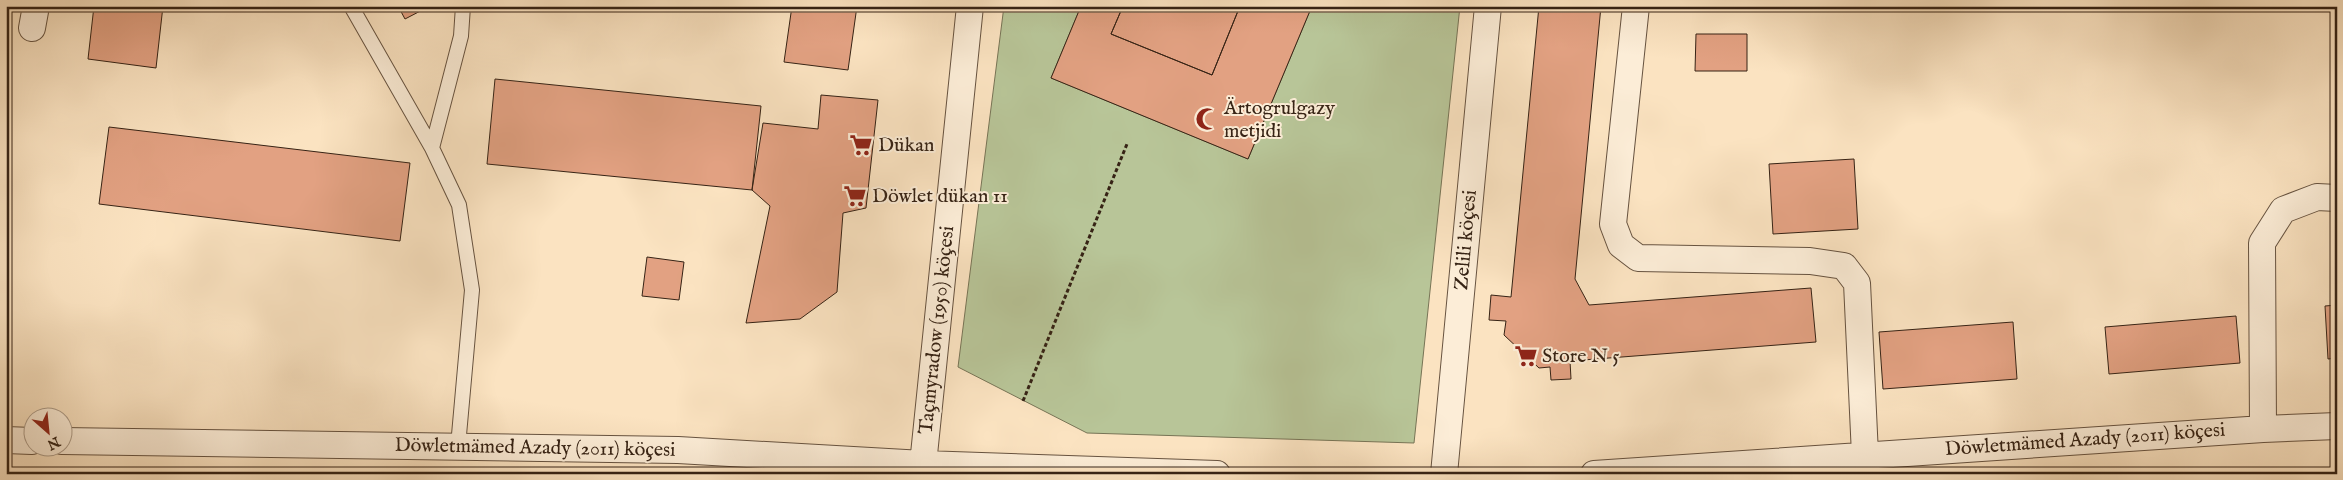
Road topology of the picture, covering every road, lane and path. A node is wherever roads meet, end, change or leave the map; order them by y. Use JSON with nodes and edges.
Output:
{"nodes":[{"id":1,"x":351,"y":6,"type":"edge"},
{"id":2,"x":463,"y":6,"type":"edge"},
{"id":3,"x":970,"y":6,"type":"edge"},
{"id":4,"x":1488,"y":6,"type":"edge"},
{"id":5,"x":1636,"y":6,"type":"edge"},
{"id":6,"x":1128,"y":144,"type":"dead end"},
{"id":7,"x":432,"y":148,"type":"junction"},
{"id":8,"x":2337,"y":198,"type":"edge"},
{"id":9,"x":1023,"y":400,"type":"dead end"},
{"id":10,"x":2337,"y":426,"type":"edge"},
{"id":11,"x":2263,"y":428,"type":"junction"},
{"id":12,"x":6,"y":440,"type":"edge"},
{"id":13,"x":22,"y":441,"type":"edge"},
{"id":14,"x":72,"y":441,"type":"edge"},
{"id":15,"x":458,"y":446,"type":"junction"},
{"id":16,"x":1865,"y":455,"type":"junction"},
{"id":17,"x":1821,"y":466,"type":"edge"},
{"id":18,"x":923,"y":469,"type":"edge"},
{"id":19,"x":1217,"y":474,"type":"edge"},
{"id":20,"x":1444,"y":474,"type":"edge"},
{"id":21,"x":1594,"y":474,"type":"edge"}],
"edges":[{"from":1,"to":7,"type":"lane"},
{"from":2,"to":7,"type":"lane"},
{"from":3,"to":18,"type":"street","name":"Taçmyradow (1950) köçesi"},
{"from":4,"to":20,"type":"street","name":"Zelili köçesi"},
{"from":5,"to":16,"type":"street"},
{"from":6,"to":9,"type":"path"},
{"from":7,"to":15,"type":"lane"},
{"from":8,"to":11,"type":"street"},
{"from":10,"to":11,"type":"street","name":"Döwletmämed Azady (2011) köçesi"},
{"from":11,"to":16,"type":"street","name":"Döwletmämed Azady (2011) köçesi"},
{"from":12,"to":13,"type":"street"},
{"from":14,"to":15,"type":"street","name":"Döwletmämed Azady (2011) köçesi"},
{"from":15,"to":18,"type":"street","name":"Döwletmämed Azady (2011) köçesi"},
{"from":16,"to":17,"type":"street","name":"Döwletmämed Azady (2011) köçesi"},
{"from":17,"to":21,"type":"street","name":"Döwletmämed Azady (2011) köçesi"},
{"from":18,"to":19,"type":"street","name":"Döwletmämed Azady (2011) köçesi"}]}
